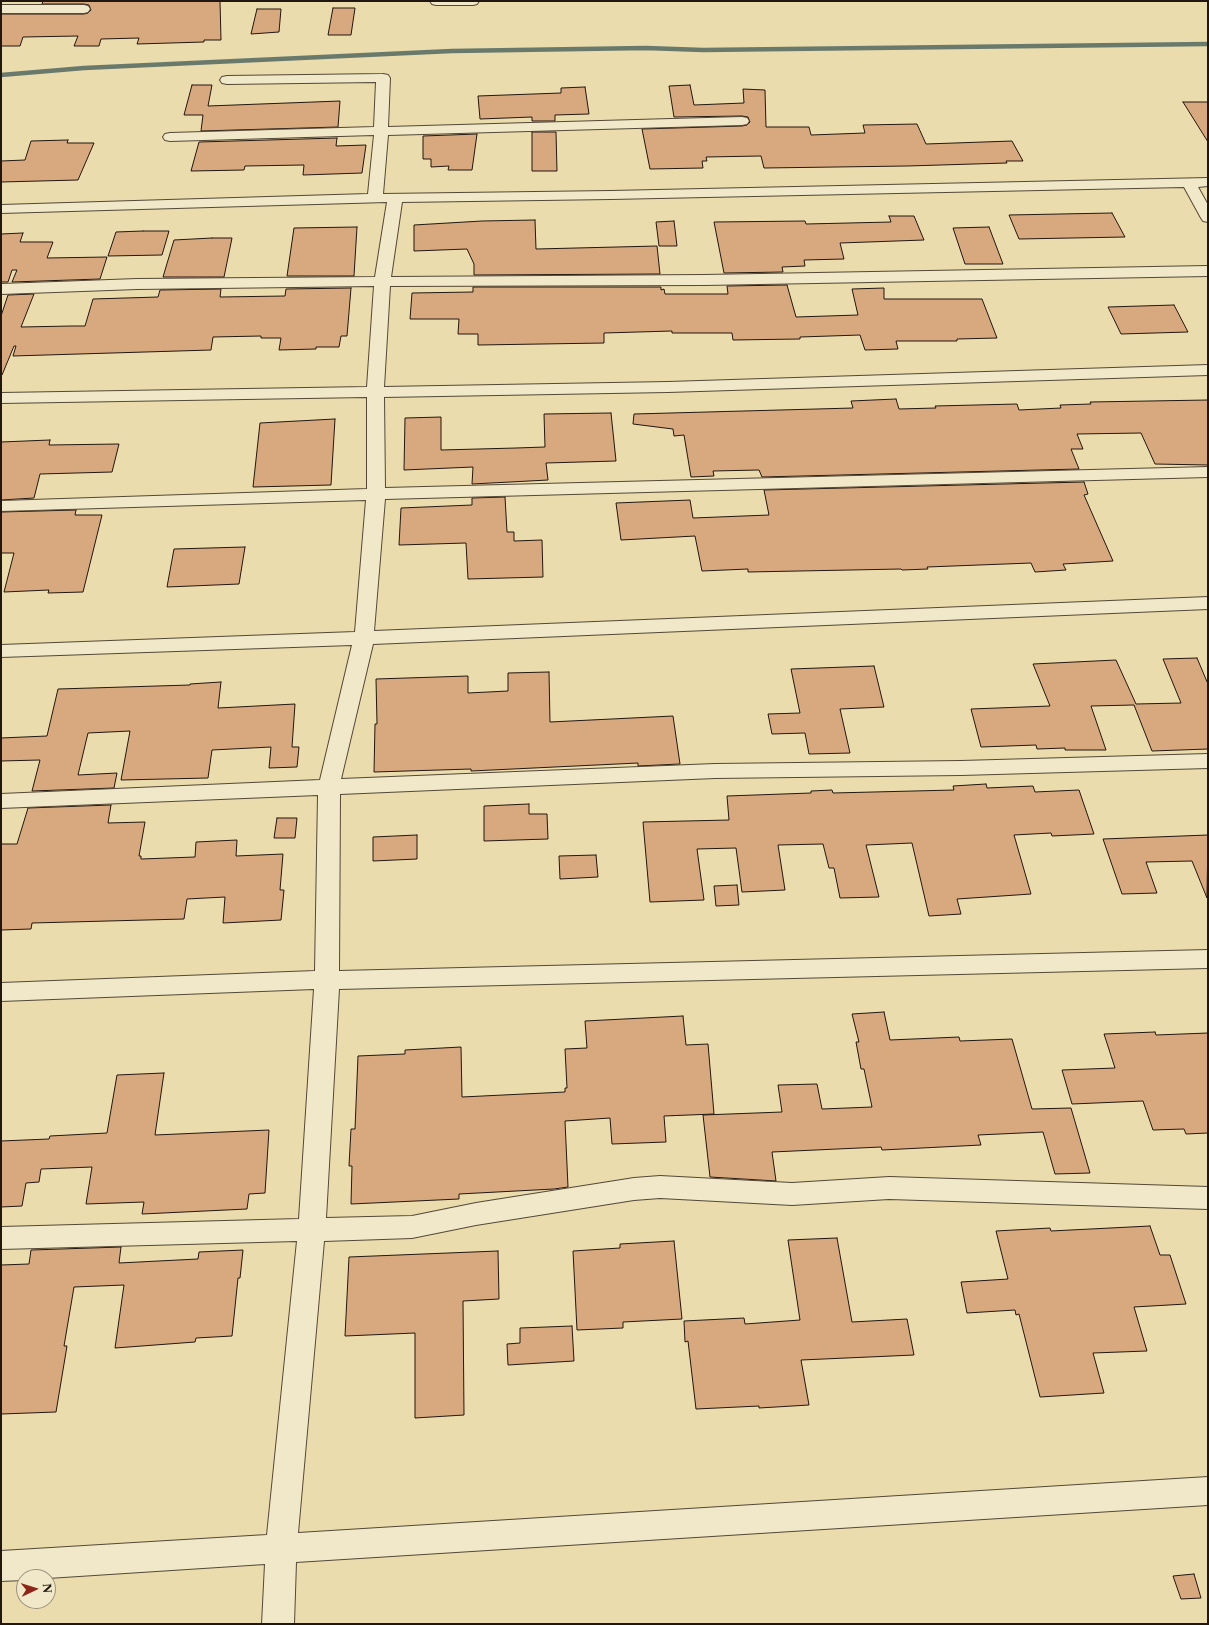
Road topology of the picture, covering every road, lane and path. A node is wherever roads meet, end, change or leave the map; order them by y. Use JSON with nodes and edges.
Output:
{"nodes":[{"id":1,"x":436,"y":1,"type":"edge"},
{"id":2,"x":473,"y":1,"type":"edge"},
{"id":3,"x":84,"y":8,"type":"dead end"},
{"id":4,"x":1,"y":9,"type":"edge"},
{"id":5,"x":226,"y":80,"type":"dead end"},
{"id":6,"x":742,"y":121,"type":"dead end"},
{"id":7,"x":381,"y":131,"type":"junction"},
{"id":8,"x":170,"y":137,"type":"dead end"},
{"id":9,"x":1208,"y":182,"type":"edge"},
{"id":10,"x":1188,"y":183,"type":"junction"},
{"id":11,"x":394,"y":197,"type":"junction"},
{"id":12,"x":375,"y":198,"type":"junction"},
{"id":13,"x":1,"y":209,"type":"edge"},
{"id":14,"x":1208,"y":218,"type":"edge"},
{"id":15,"x":1208,"y":271,"type":"edge"},
{"id":16,"x":382,"y":282,"type":"junction"},
{"id":17,"x":1,"y":289,"type":"edge"},
{"id":18,"x":1208,"y":370,"type":"edge"},
{"id":19,"x":375,"y":392,"type":"junction"},
{"id":20,"x":1,"y":398,"type":"edge"},
{"id":21,"x":1208,"y":472,"type":"edge"},
{"id":22,"x":376,"y":494,"type":"junction"},
{"id":23,"x":1,"y":506,"type":"edge"},
{"id":24,"x":1208,"y":603,"type":"edge"},
{"id":25,"x":364,"y":638,"type":"junction"},
{"id":26,"x":1,"y":651,"type":"edge"},
{"id":27,"x":1208,"y":761,"type":"edge"},
{"id":28,"x":329,"y":786,"type":"junction"},
{"id":29,"x":1,"y":801,"type":"edge"},
{"id":30,"x":1208,"y":959,"type":"edge"},
{"id":31,"x":327,"y":980,"type":"junction"},
{"id":32,"x":1,"y":992,"type":"edge"},
{"id":33,"x":1208,"y":1198,"type":"edge"},
{"id":34,"x":312,"y":1229,"type":"junction"},
{"id":35,"x":1,"y":1238,"type":"edge"},
{"id":36,"x":1208,"y":1491,"type":"edge"},
{"id":37,"x":281,"y":1548,"type":"junction"},
{"id":38,"x":1,"y":1566,"type":"edge"},
{"id":39,"x":278,"y":1624,"type":"edge"}],
"edges":[{"from":1,"to":2,"type":"street"},
{"from":3,"to":4,"type":"street"},
{"from":5,"to":7,"type":"street"},
{"from":6,"to":7,"type":"street"},
{"from":7,"to":8,"type":"street"},
{"from":7,"to":12,"type":"street"},
{"from":9,"to":10,"type":"street"},
{"from":10,"to":11,"type":"street"},
{"from":10,"to":14,"type":"street"},
{"from":11,"to":12,"type":"street"},
{"from":11,"to":16,"type":"street"},
{"from":12,"to":13,"type":"street"},
{"from":15,"to":16,"type":"street"},
{"from":16,"to":17,"type":"street"},
{"from":16,"to":19,"type":"street"},
{"from":18,"to":19,"type":"street"},
{"from":19,"to":20,"type":"street"},
{"from":19,"to":22,"type":"street"},
{"from":21,"to":22,"type":"street"},
{"from":22,"to":23,"type":"street"},
{"from":22,"to":25,"type":"street"},
{"from":24,"to":25,"type":"street"},
{"from":25,"to":26,"type":"street"},
{"from":25,"to":28,"type":"street"},
{"from":27,"to":28,"type":"street"},
{"from":28,"to":29,"type":"street"},
{"from":28,"to":31,"type":"street"},
{"from":30,"to":31,"type":"street"},
{"from":31,"to":32,"type":"street"},
{"from":31,"to":34,"type":"street"},
{"from":33,"to":34,"type":"street"},
{"from":34,"to":35,"type":"street"},
{"from":34,"to":37,"type":"street"},
{"from":36,"to":37,"type":"street"},
{"from":37,"to":38,"type":"street"},
{"from":37,"to":39,"type":"street"}]}
